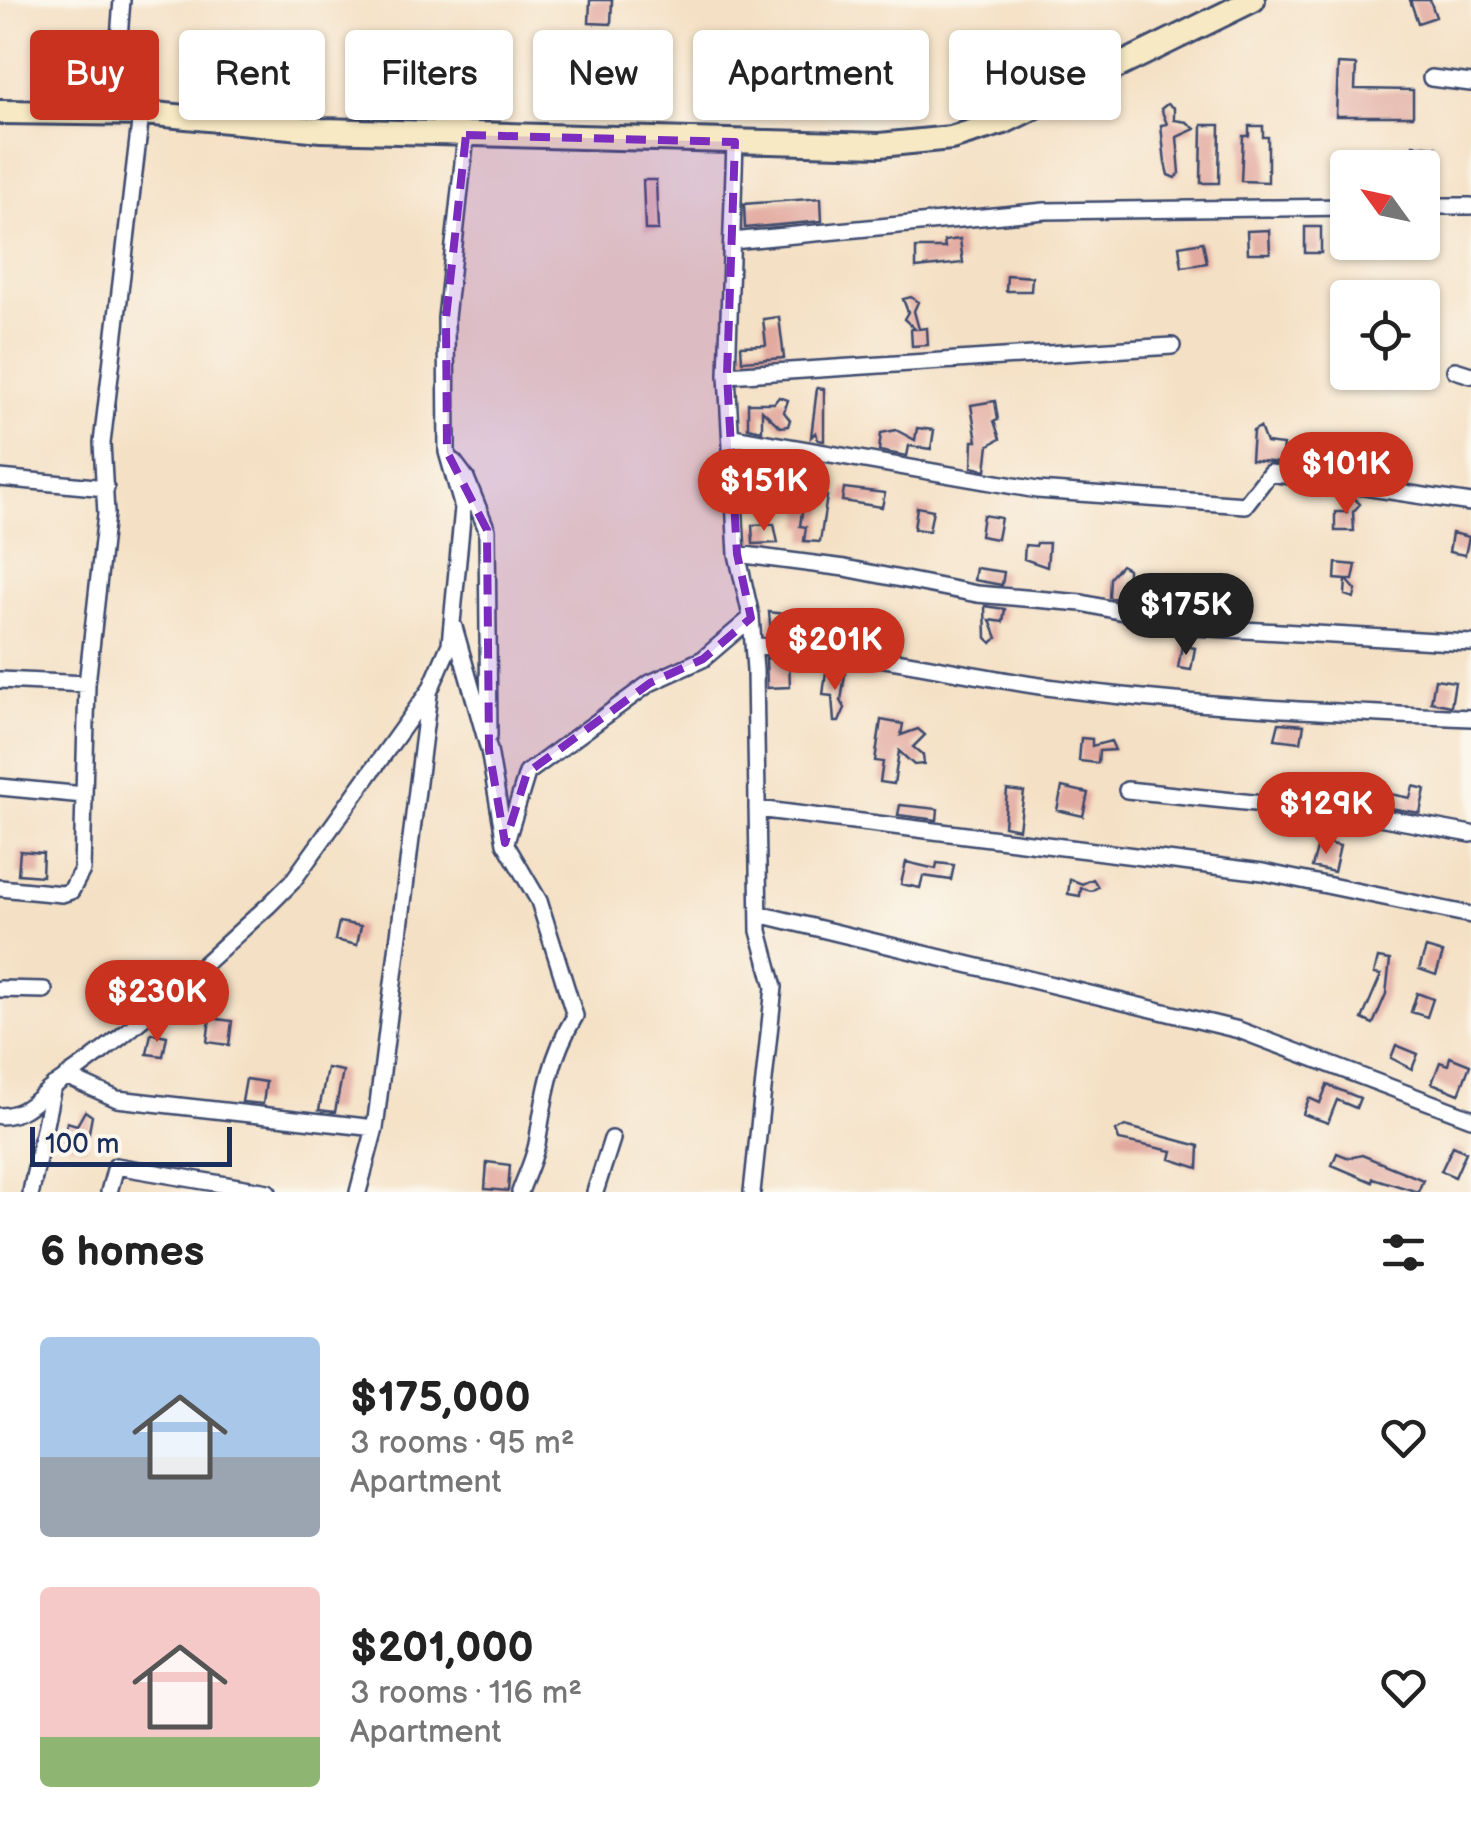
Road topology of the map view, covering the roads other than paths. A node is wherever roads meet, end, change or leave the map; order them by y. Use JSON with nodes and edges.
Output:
{"nodes":[{"id":1,"x":122,"y":0,"type":"edge"},
{"id":2,"x":1252,"y":0,"type":"edge"},
{"id":3,"x":120,"y":30,"type":"edge"},
{"id":4,"x":1430,"y":78,"type":"dead end"},
{"id":5,"x":1471,"y":82,"type":"edge"},
{"id":6,"x":0,"y":112,"type":"edge"},
{"id":7,"x":30,"y":113,"type":"edge"},
{"id":8,"x":159,"y":116,"type":"edge"},
{"id":9,"x":140,"y":120,"type":"edge"},
{"id":10,"x":466,"y":135,"type":"junction"},
{"id":11,"x":735,"y":142,"type":"junction"},
{"id":12,"x":1440,"y":206,"type":"edge"},
{"id":13,"x":1471,"y":206,"type":"edge"},
{"id":14,"x":1330,"y":208,"type":"edge"},
{"id":15,"x":732,"y":241,"type":"junction"},
{"id":16,"x":1172,"y":346,"type":"dead end"},
{"id":17,"x":727,"y":375,"type":"junction"},
{"id":18,"x":733,"y":437,"type":"junction"},
{"id":19,"x":447,"y":452,"type":"junction"},
{"id":20,"x":0,"y":478,"type":"edge"},
{"id":21,"x":106,"y":488,"type":"junction"},
{"id":22,"x":1471,"y":503,"type":"edge"},
{"id":23,"x":737,"y":554,"type":"junction"},
{"id":24,"x":751,"y":618,"type":"junction"},
{"id":25,"x":453,"y":624,"type":"junction"},
{"id":26,"x":1471,"y":644,"type":"edge"},
{"id":27,"x":753,"y":646,"type":"junction"},
{"id":28,"x":0,"y":680,"type":"edge"},
{"id":29,"x":87,"y":684,"type":"junction"},
{"id":30,"x":430,"y":690,"type":"junction"},
{"id":31,"x":1471,"y":718,"type":"edge"},
{"id":32,"x":488,"y":750,"type":"junction"},
{"id":33,"x":0,"y":787,"type":"edge"},
{"id":34,"x":1127,"y":790,"type":"dead end"},
{"id":35,"x":84,"y":794,"type":"junction"},
{"id":36,"x":757,"y":808,"type":"junction"},
{"id":37,"x":1471,"y":834,"type":"edge"},
{"id":38,"x":506,"y":843,"type":"junction"},
{"id":39,"x":0,"y":888,"type":"edge"},
{"id":40,"x":759,"y":914,"type":"junction"},
{"id":41,"x":1471,"y":915,"type":"edge"},
{"id":42,"x":0,"y":989,"type":"edge"},
{"id":43,"x":44,"y":990,"type":"dead end"},
{"id":44,"x":61,"y":1082,"type":"junction"},
{"id":45,"x":0,"y":1116,"type":"edge"},
{"id":46,"x":1471,"y":1118,"type":"edge"},
{"id":47,"x":375,"y":1128,"type":"junction"},
{"id":48,"x":612,"y":1139,"type":"dead end"},
{"id":49,"x":30,"y":1192,"type":"edge"},
{"id":50,"x":109,"y":1192,"type":"edge"},
{"id":51,"x":268,"y":1192,"type":"edge"},
{"id":52,"x":358,"y":1192,"type":"edge"},
{"id":53,"x":520,"y":1192,"type":"edge"},
{"id":54,"x":595,"y":1192,"type":"edge"},
{"id":55,"x":752,"y":1192,"type":"edge"}],
"edges":[{"from":1,"to":3,"type":"street"},
{"from":2,"to":11,"type":"main road"},
{"from":4,"to":5,"type":"street"},
{"from":6,"to":7,"type":"main road"},
{"from":8,"to":10,"type":"main road"},
{"from":9,"to":21,"type":"street"},
{"from":10,"to":11,"type":"main road"},
{"from":10,"to":19,"type":"street"},
{"from":11,"to":15,"type":"street"},
{"from":12,"to":13,"type":"street"},
{"from":14,"to":15,"type":"street"},
{"from":15,"to":17,"type":"street"},
{"from":16,"to":17,"type":"street"},
{"from":17,"to":18,"type":"street"},
{"from":18,"to":22,"type":"street"},
{"from":18,"to":23,"type":"street"},
{"from":19,"to":25,"type":"street"},
{"from":19,"to":32,"type":"street"},
{"from":20,"to":21,"type":"street"},
{"from":21,"to":29,"type":"street"},
{"from":23,"to":24,"type":"street"},
{"from":23,"to":26,"type":"street"},
{"from":24,"to":27,"type":"street"},
{"from":24,"to":38,"type":"street"},
{"from":25,"to":30,"type":"street"},
{"from":25,"to":32,"type":"street"},
{"from":27,"to":31,"type":"street"},
{"from":27,"to":36,"type":"street"},
{"from":28,"to":29,"type":"street"},
{"from":29,"to":35,"type":"street"},
{"from":30,"to":44,"type":"street"},
{"from":30,"to":47,"type":"street"},
{"from":32,"to":38,"type":"street"},
{"from":33,"to":35,"type":"street"},
{"from":34,"to":37,"type":"street"},
{"from":35,"to":39,"type":"street"},
{"from":36,"to":40,"type":"street"},
{"from":36,"to":41,"type":"street"},
{"from":38,"to":53,"type":"street"},
{"from":40,"to":46,"type":"street"},
{"from":40,"to":55,"type":"street"},
{"from":42,"to":43,"type":"street"},
{"from":44,"to":45,"type":"street"},
{"from":44,"to":47,"type":"street"},
{"from":44,"to":49,"type":"street"},
{"from":47,"to":52,"type":"street"},
{"from":48,"to":54,"type":"street"},
{"from":50,"to":51,"type":"street"}]}
